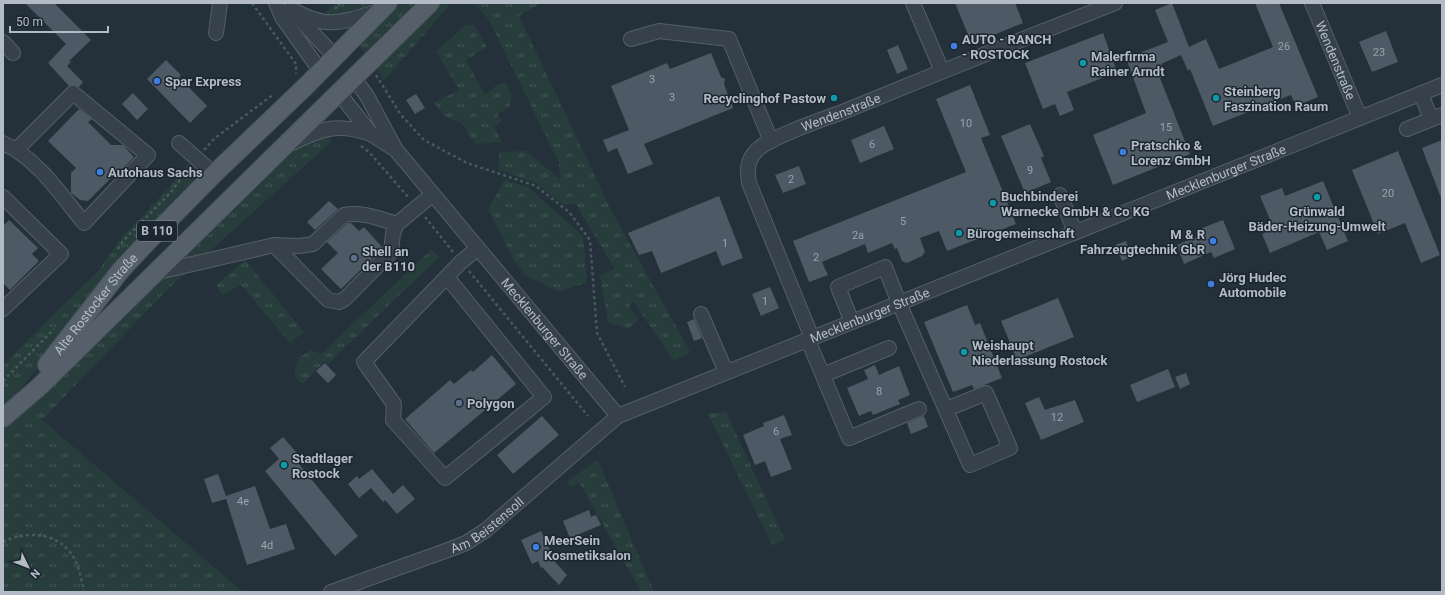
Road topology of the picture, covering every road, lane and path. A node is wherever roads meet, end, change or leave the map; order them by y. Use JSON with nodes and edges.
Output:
{"nodes":[{"id":1,"x":220,"y":3,"type":"edge"},
{"id":2,"x":252,"y":3,"type":"edge"},
{"id":3,"x":276,"y":3,"type":"edge"},
{"id":4,"x":430,"y":3,"type":"edge"},
{"id":5,"x":913,"y":3,"type":"edge"},
{"id":6,"x":1115,"y":3,"type":"edge"},
{"id":7,"x":1312,"y":3,"type":"edge"},
{"id":8,"x":287,"y":6,"type":"edge"},
{"id":9,"x":385,"y":6,"type":"edge"},
{"id":10,"x":216,"y":33,"type":"dead end"},
{"id":11,"x":631,"y":39,"type":"dead end"},
{"id":12,"x":3,"y":42,"type":"edge"},
{"id":13,"x":14,"y":53,"type":"dead end"},
{"id":14,"x":335,"y":57,"type":"junction"},
{"id":15,"x":296,"y":64,"type":"dead end"},
{"id":16,"x":942,"y":71,"type":"junction"},
{"id":17,"x":321,"y":72,"type":"junction"},
{"id":18,"x":376,"y":76,"type":"dead end"},
{"id":19,"x":354,"y":78,"type":"junction"},
{"id":20,"x":1442,"y":85,"type":"edge"},
{"id":21,"x":339,"y":93,"type":"junction"},
{"id":22,"x":1421,"y":94,"type":"junction"},
{"id":23,"x":1436,"y":117,"type":"edge"},
{"id":24,"x":1360,"y":118,"type":"junction"},
{"id":25,"x":1407,"y":129,"type":"dead end"},
{"id":26,"x":371,"y":134,"type":"junction"},
{"id":27,"x":771,"y":141,"type":"junction"},
{"id":28,"x":179,"y":143,"type":"dead end"},
{"id":29,"x":3,"y":144,"type":"edge"},
{"id":30,"x":17,"y":149,"type":"junction"},
{"id":31,"x":281,"y":149,"type":"junction"},
{"id":32,"x":396,"y":150,"type":"junction"},
{"id":33,"x":214,"y":174,"type":"junction"},
{"id":34,"x":433,"y":194,"type":"junction"},
{"id":35,"x":1060,"y":195,"type":"dead end"},
{"id":36,"x":3,"y":197,"type":"edge"},
{"id":37,"x":397,"y":224,"type":"junction"},
{"id":38,"x":1076,"y":232,"type":"junction"},
{"id":39,"x":274,"y":245,"type":"junction"},
{"id":40,"x":478,"y":248,"type":"junction"},
{"id":41,"x":154,"y":273,"type":"junction"},
{"id":42,"x":446,"y":277,"type":"junction"},
{"id":43,"x":899,"y":303,"type":"junction"},
{"id":44,"x":3,"y":309,"type":"edge"},
{"id":45,"x":701,"y":314,"type":"dead end"},
{"id":46,"x":852,"y":322,"type":"junction"},
{"id":47,"x":810,"y":339,"type":"junction"},
{"id":48,"x":889,"y":348,"type":"dead end"},
{"id":49,"x":726,"y":372,"type":"junction"},
{"id":50,"x":823,"y":375,"type":"junction"},
{"id":51,"x":625,"y":387,"type":"dead end"},
{"id":52,"x":919,"y":409,"type":"dead end"},
{"id":53,"x":947,"y":409,"type":"junction"},
{"id":54,"x":8,"y":413,"type":"edge"},
{"id":55,"x":618,"y":416,"type":"junction"},
{"id":56,"x":3,"y":542,"type":"edge"},
{"id":57,"x":84,"y":592,"type":"edge"},
{"id":58,"x":331,"y":592,"type":"edge"}],
"edges":[{"from":1,"to":10,"type":"street"},
{"from":2,"to":15,"type":"path"},
{"from":3,"to":17,"type":"street"},
{"from":4,"to":19,"type":"main road","number":"B 110"},
{"from":5,"to":16,"type":"street"},
{"from":6,"to":16,"type":"street","name":"Wendenstraße"},
{"from":7,"to":24,"type":"street","name":"Wendenstraße"},
{"from":8,"to":9,"type":"street"},
{"from":8,"to":14,"type":"street"},
{"from":9,"to":14,"type":"main road","number":"B 110"},
{"from":11,"to":27,"type":"street"},
{"from":12,"to":13,"type":"street"},
{"from":14,"to":17,"type":"main road","number":"B 110"},
{"from":14,"to":19,"type":"main road"},
{"from":16,"to":27,"type":"street","name":"Wendenstraße"},
{"from":17,"to":21,"type":"main road"},
{"from":17,"to":33,"type":"main road","name":"Alte Rostocker Straße","number":"B 110"},
{"from":18,"to":51,"type":"path"},
{"from":19,"to":21,"type":"main road","number":"B 110"},
{"from":19,"to":32,"type":"street","name":"Mecklenburger Straße"},
{"from":20,"to":22,"type":"street","name":"Mecklenburger Straße"},
{"from":21,"to":26,"type":"street","name":"Mecklenburger Straße"},
{"from":21,"to":31,"type":"main road","name":"Alte Rostocker Straße","number":"B 110"},
{"from":22,"to":23,"type":"street"},
{"from":22,"to":24,"type":"street","name":"Mecklenburger Straße"},
{"from":23,"to":25,"type":"street"},
{"from":24,"to":38,"type":"street","name":"Mecklenburger Straße"},
{"from":26,"to":31,"type":"street"},
{"from":26,"to":32,"type":"street","name":"Mecklenburger Straße"},
{"from":27,"to":47,"type":"street","name":"Wendenstraße"},
{"from":28,"to":33,"type":"street"},
{"from":29,"to":30,"type":"street"},
{"from":30,"to":30,"type":"street"},
{"from":31,"to":41,"type":"main road","name":"Alte Rostocker Straße","number":"B 110"},
{"from":32,"to":34,"type":"street","name":"Mecklenburger Straße"},
{"from":33,"to":54,"type":"main road","name":"Alte Rostocker Straße","number":"B 110"},
{"from":34,"to":37,"type":"street"},
{"from":34,"to":40,"type":"street","name":"Mecklenburger Straße"},
{"from":35,"to":38,"type":"street"},
{"from":36,"to":44,"type":"street"},
{"from":37,"to":39,"type":"street"},
{"from":37,"to":39,"type":"street"},
{"from":38,"to":43,"type":"street","name":"Mecklenburger Straße"},
{"from":39,"to":41,"type":"street"},
{"from":40,"to":42,"type":"street"},
{"from":40,"to":55,"type":"street","name":"Mecklenburger Straße"},
{"from":41,"to":54,"type":"main road","name":"Alte Rostocker Straße","number":"B 110"},
{"from":42,"to":42,"type":"street"},
{"from":43,"to":46,"type":"street","name":"Mecklenburger Straße"},
{"from":43,"to":46,"type":"street"},
{"from":43,"to":53,"type":"street"},
{"from":45,"to":49,"type":"street"},
{"from":46,"to":47,"type":"street","name":"Mecklenburger Straße"},
{"from":47,"to":49,"type":"street","name":"Mecklenburger Straße"},
{"from":47,"to":50,"type":"street","name":"Wendenstraße"},
{"from":48,"to":50,"type":"street"},
{"from":49,"to":55,"type":"street","name":"Mecklenburger Straße"},
{"from":50,"to":52,"type":"street","name":"Wendenstraße"},
{"from":53,"to":53,"type":"street"},
{"from":55,"to":58,"type":"street","name":"Am Beistensoll"},
{"from":56,"to":57,"type":"path"}]}
